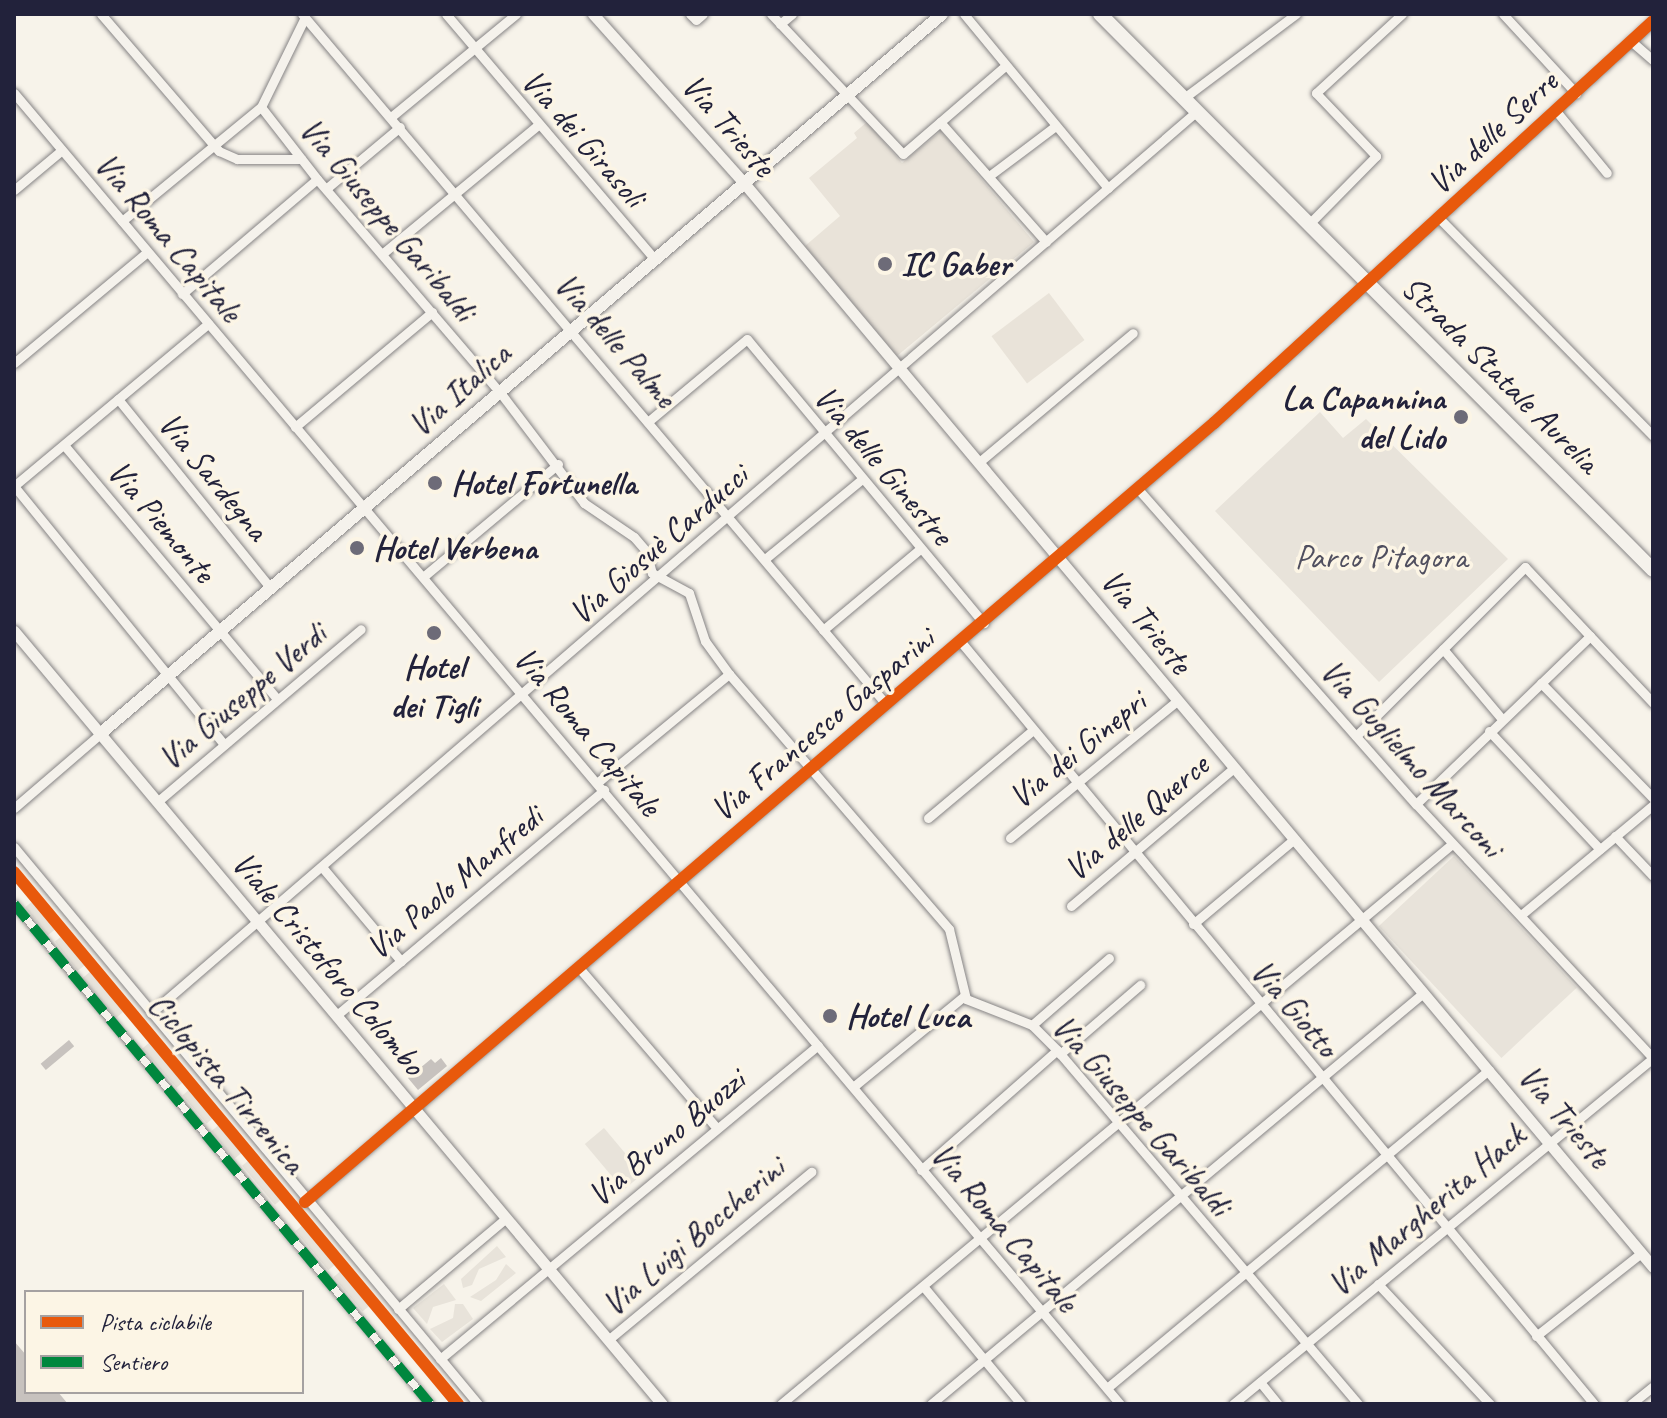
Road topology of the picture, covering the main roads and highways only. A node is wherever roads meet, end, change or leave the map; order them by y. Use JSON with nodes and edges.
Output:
{"nodes":[{"id":1,"x":942,"y":14,"type":"edge"},
{"id":2,"x":1101,"y":15,"type":"edge"},
{"id":3,"x":1653,"y":570,"type":"edge"},
{"id":4,"x":100,"y":734,"type":"road end"}],
"edges":[{"from":1,"to":4,"type":"main road","name":"Via Italica"},
{"from":2,"to":3,"type":"main road","name":"Strada Statale Aurelia"}]}
